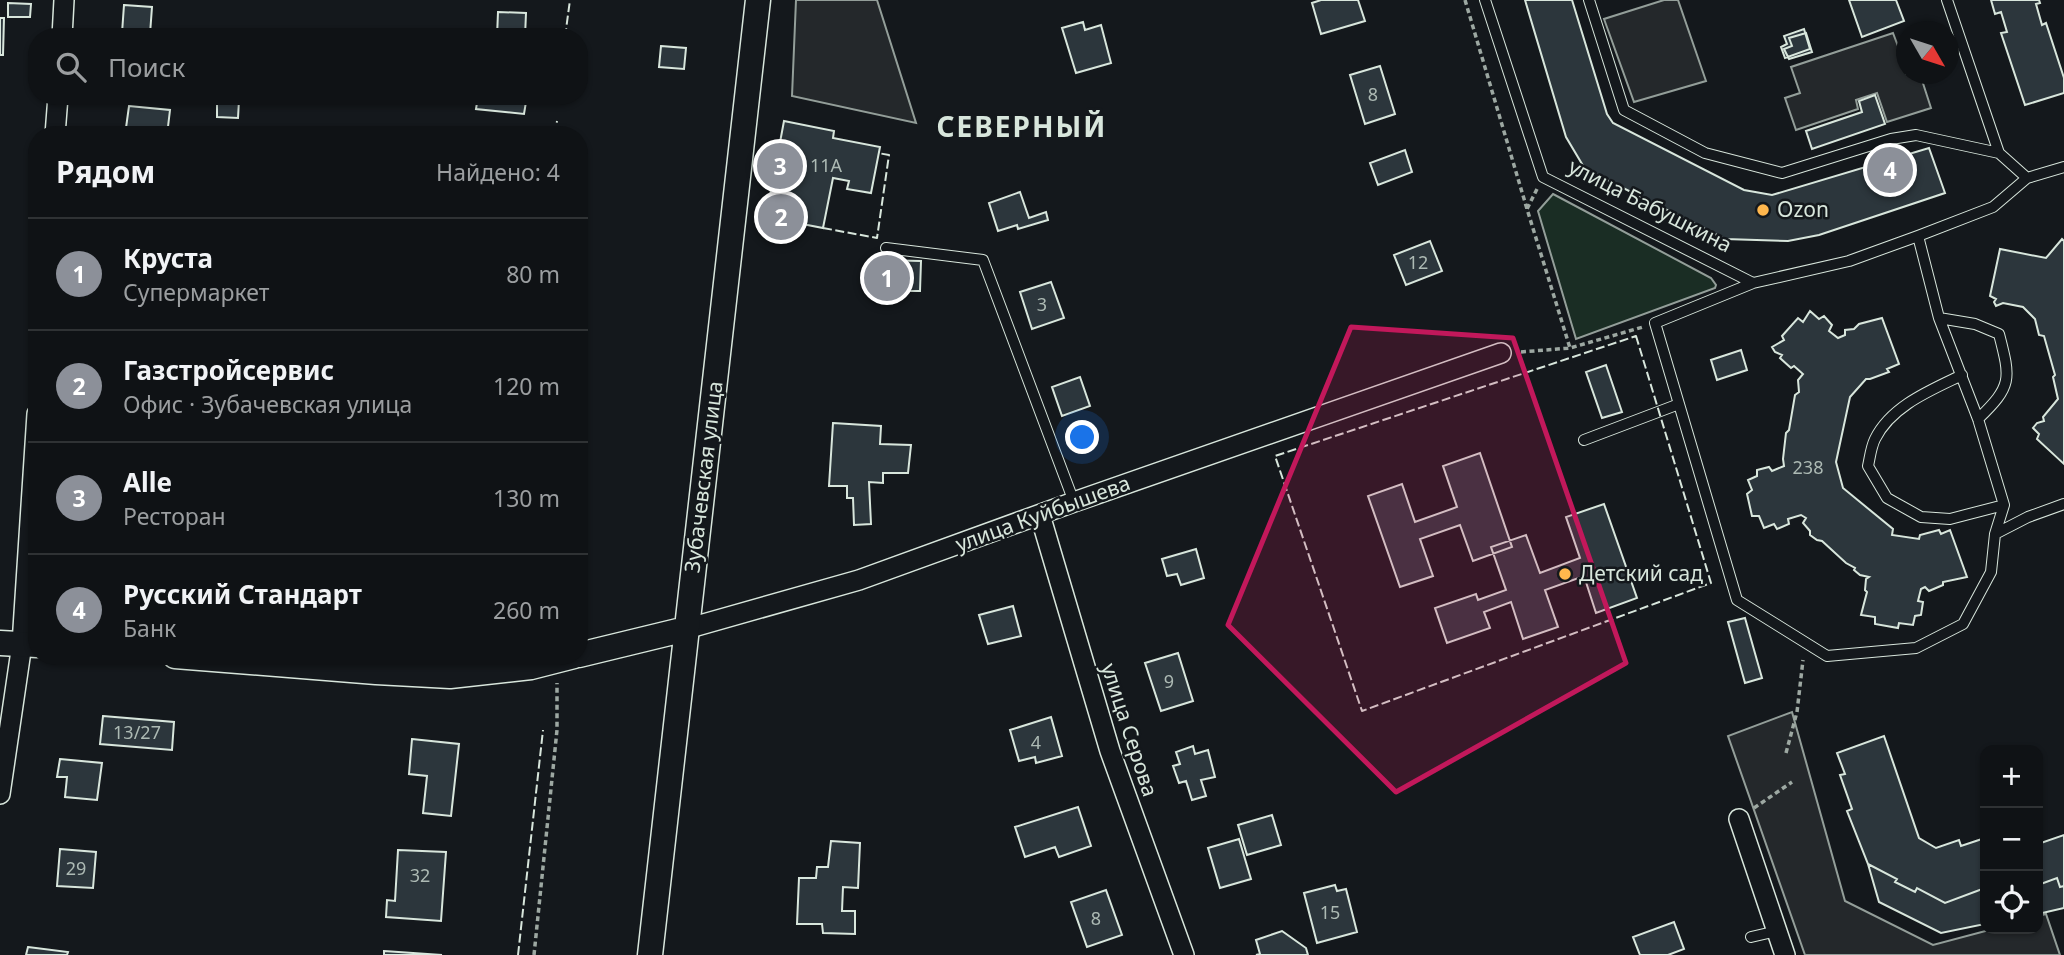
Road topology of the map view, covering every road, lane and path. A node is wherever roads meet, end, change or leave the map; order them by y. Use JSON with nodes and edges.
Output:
{"nodes":[{"id":1,"x":64,"y":0,"type":"edge"},
{"id":2,"x":758,"y":0,"type":"edge"},
{"id":3,"x":1465,"y":0,"type":"edge"},
{"id":4,"x":1485,"y":0,"type":"edge"},
{"id":5,"x":1589,"y":0,"type":"edge"},
{"id":6,"x":1947,"y":0,"type":"edge"},
{"id":7,"x":62,"y":28,"type":"edge"},
{"id":8,"x":57,"y":105,"type":"edge"},
{"id":9,"x":56,"y":126,"type":"edge"},
{"id":10,"x":1999,"y":153,"type":"junction"},
{"id":11,"x":2064,"y":167,"type":"edge"},
{"id":12,"x":1543,"y":177,"type":"junction"},
{"id":13,"x":2027,"y":178,"type":"junction"},
{"id":14,"x":1527,"y":209,"type":"junction"},
{"id":15,"x":1918,"y":236,"type":"junction"},
{"id":16,"x":886,"y":248,"type":"dead end"},
{"id":17,"x":1753,"y":284,"type":"junction"},
{"id":18,"x":1940,"y":318,"type":"junction"},
{"id":19,"x":1655,"y":323,"type":"junction"},
{"id":20,"x":1570,"y":348,"type":"junction"},
{"id":21,"x":1501,"y":353,"type":"joint"},
{"id":22,"x":1962,"y":374,"type":"junction"},
{"id":23,"x":1679,"y":404,"type":"junction"},
{"id":24,"x":1978,"y":419,"type":"junction"},
{"id":25,"x":1584,"y":440,"type":"dead end"},
{"id":26,"x":1074,"y":502,"type":"junction"},
{"id":27,"x":2064,"y":504,"type":"edge"},
{"id":28,"x":2004,"y":505,"type":"junction"},
{"id":29,"x":1040,"y":516,"type":"junction"},
{"id":30,"x":28,"y":529,"type":"edge"},
{"id":31,"x":1995,"y":534,"type":"junction"},
{"id":32,"x":686,"y":629,"type":"junction"},
{"id":33,"x":19,"y":644,"type":"edge"},
{"id":34,"x":1805,"y":644,"type":"junction"},
{"id":35,"x":588,"y":653,"type":"edge"},
{"id":36,"x":288,"y":665,"type":"edge"},
{"id":37,"x":539,"y":665,"type":"edge"},
{"id":38,"x":569,"y":665,"type":"edge"},
{"id":39,"x":1786,"y":753,"type":"dead end"},
{"id":40,"x":1792,"y":782,"type":"dead end"},
{"id":41,"x":0,"y":793,"type":"edge"},
{"id":42,"x":1739,"y":819,"type":"joint"},
{"id":43,"x":1777,"y":931,"type":"junction"},
{"id":44,"x":1751,"y":937,"type":"dead end"},
{"id":45,"x":534,"y":955,"type":"edge"},
{"id":46,"x":650,"y":955,"type":"edge"},
{"id":47,"x":1184,"y":955,"type":"edge"},
{"id":48,"x":1785,"y":955,"type":"edge"}],
"edges":[{"from":1,"to":7,"type":"street"},
{"from":2,"to":32,"type":"street","name":"Зубачевская улица"},
{"from":3,"to":14,"type":"path"},
{"from":4,"to":12,"type":"lane","name":"улица Бабушкина"},
{"from":5,"to":10,"type":"lane"},
{"from":6,"to":10,"type":"lane"},
{"from":8,"to":9,"type":"street"},
{"from":10,"to":13,"type":"lane"},
{"from":11,"to":13,"type":"lane"},
{"from":12,"to":14,"type":"path"},
{"from":12,"to":17,"type":"lane","name":"улица Бабушкина"},
{"from":13,"to":15,"type":"lane"},
{"from":14,"to":20,"type":"path"},
{"from":15,"to":17,"type":"lane"},
{"from":15,"to":18,"type":"lane"},
{"from":16,"to":26,"type":"lane"},
{"from":17,"to":19,"type":"lane"},
{"from":18,"to":22,"type":"lane"},
{"from":18,"to":24,"type":"lane"},
{"from":19,"to":20,"type":"path"},
{"from":19,"to":23,"type":"lane"},
{"from":20,"to":21,"type":"path"},
{"from":21,"to":26,"type":"street","name":"улица Куйбышева"},
{"from":22,"to":24,"type":"lane"},
{"from":22,"to":28,"type":"lane"},
{"from":23,"to":25,"type":"lane"},
{"from":23,"to":34,"type":"lane"},
{"from":24,"to":28,"type":"lane"},
{"from":26,"to":29,"type":"street","name":"улица Куйбышева"},
{"from":27,"to":31,"type":"lane"},
{"from":28,"to":31,"type":"lane"},
{"from":29,"to":32,"type":"street","name":"улица Куйбышева"},
{"from":29,"to":47,"type":"street","name":"улица Серова"},
{"from":30,"to":33,"type":"street"},
{"from":31,"to":34,"type":"lane"},
{"from":32,"to":35,"type":"street","name":"улица Куйбышева"},
{"from":32,"to":46,"type":"street","name":"Зубачевская улица"},
{"from":33,"to":41,"type":"street"},
{"from":34,"to":39,"type":"path"},
{"from":36,"to":37,"type":"street","name":"улица Куйбышева"},
{"from":38,"to":45,"type":"path"},
{"from":40,"to":42,"type":"path"},
{"from":42,"to":43,"type":"street"},
{"from":43,"to":44,"type":"lane"},
{"from":43,"to":48,"type":"street"}]}
